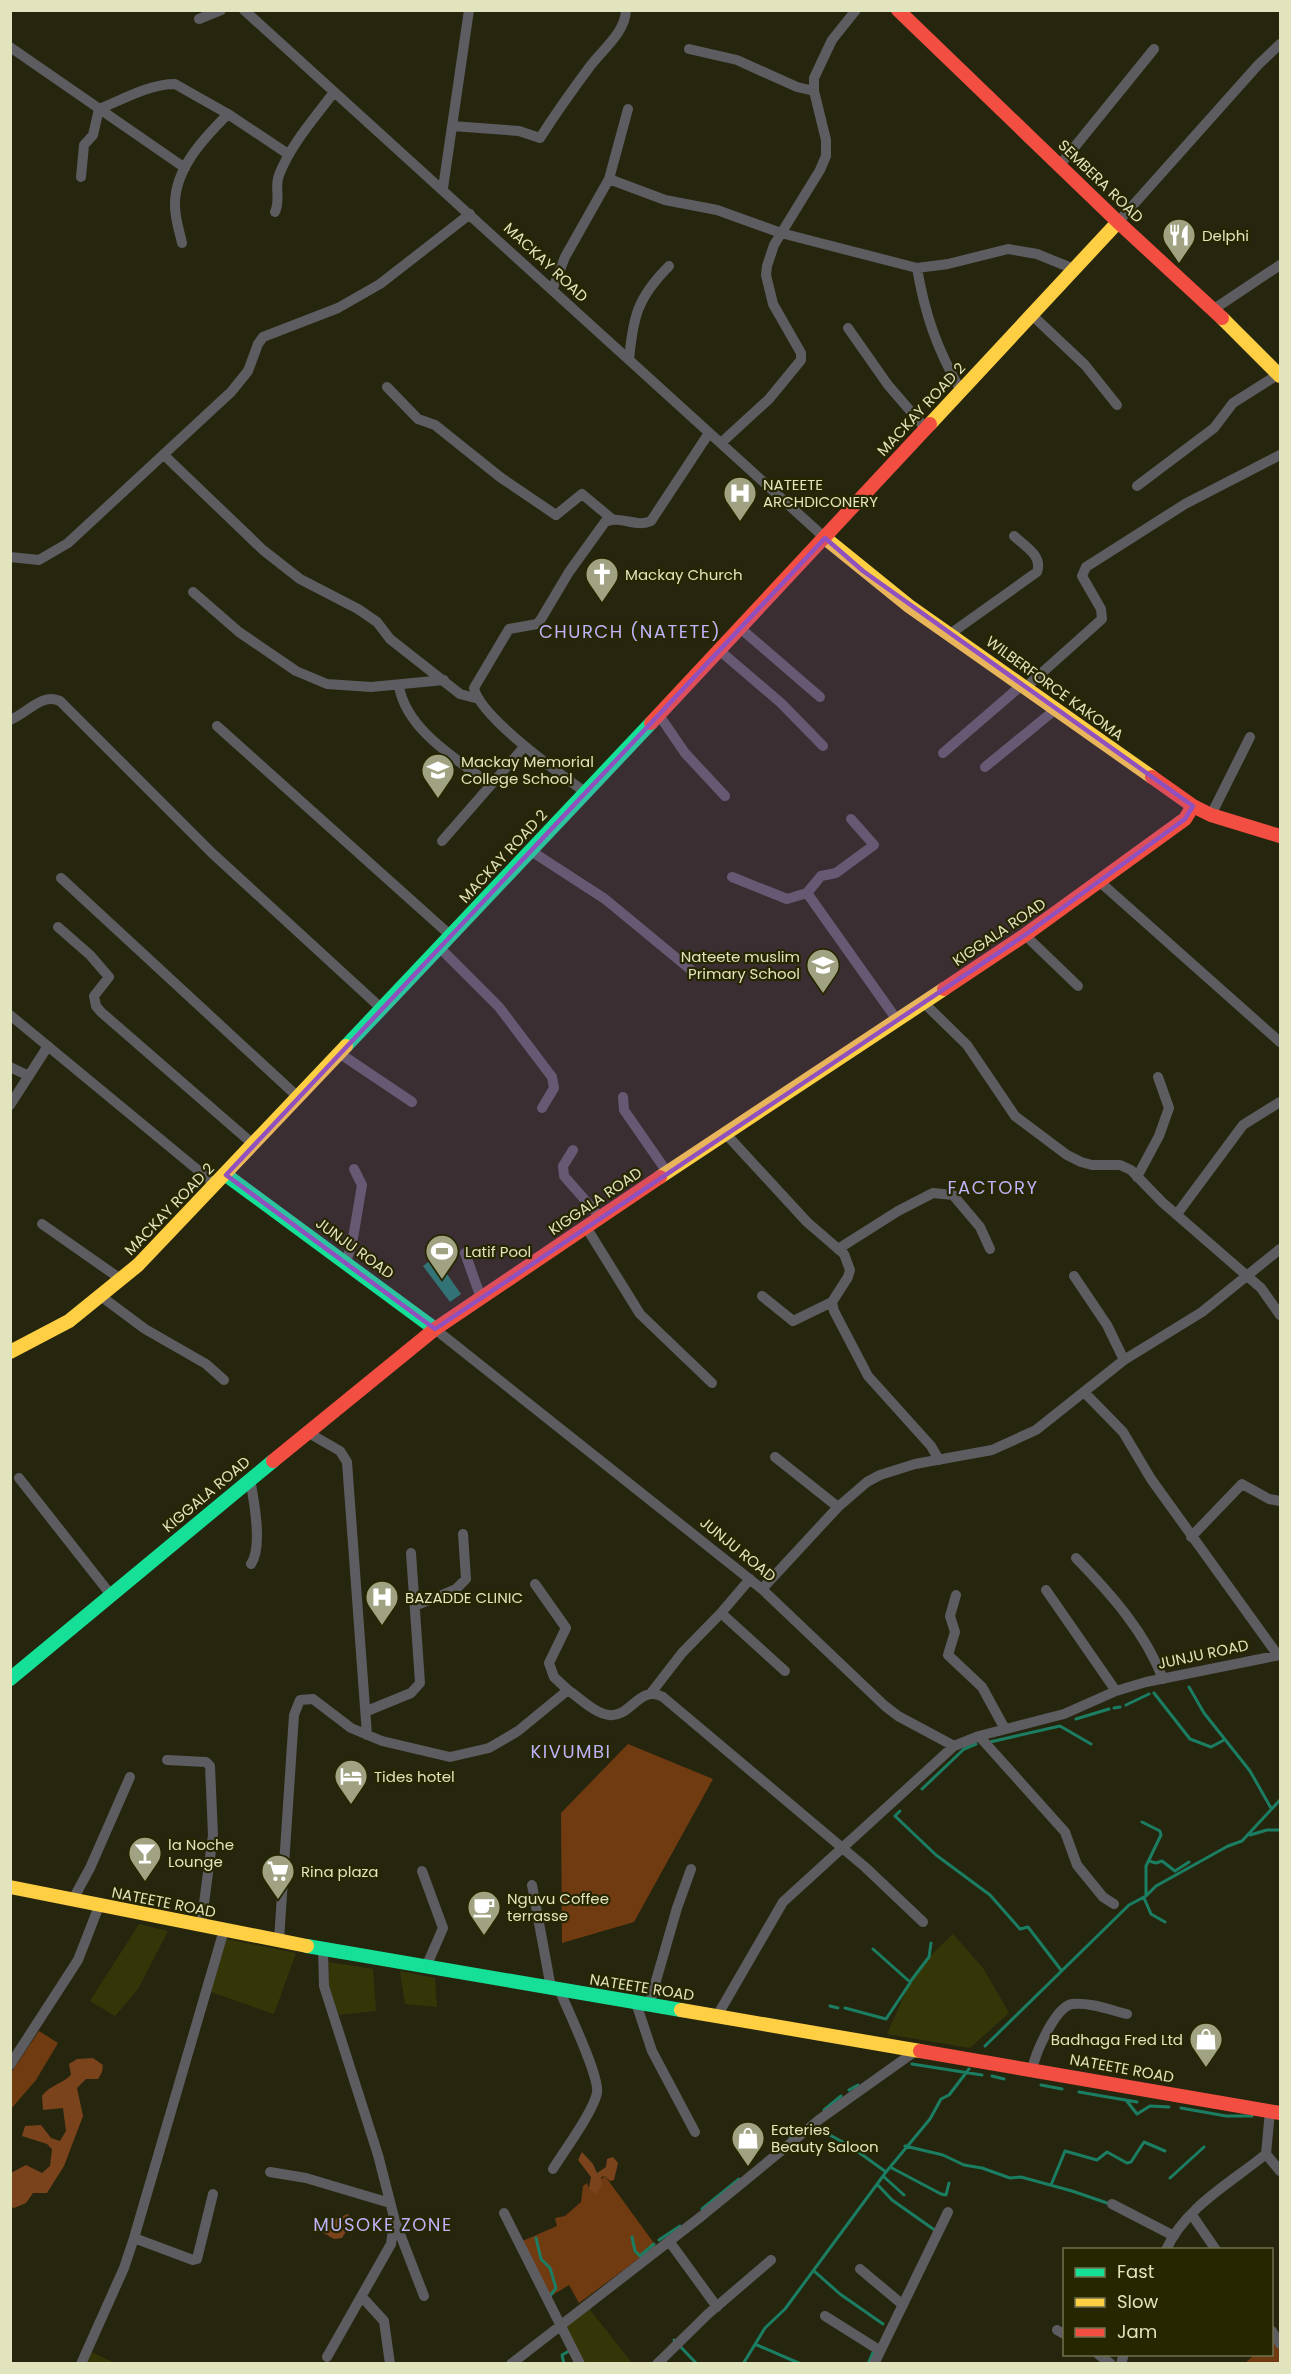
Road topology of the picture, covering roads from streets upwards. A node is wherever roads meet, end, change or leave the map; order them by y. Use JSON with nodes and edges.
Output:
{"nodes":[{"id":1,"x":221,"y":10,"type":"edge"},
{"id":2,"x":244,"y":10,"type":"edge"},
{"id":3,"x":469,"y":10,"type":"edge"},
{"id":4,"x":626,"y":10,"type":"edge"},
{"id":5,"x":856,"y":10,"type":"edge"},
{"id":6,"x":898,"y":10,"type":"edge"},
{"id":7,"x":199,"y":19,"type":"dead end"},
{"id":8,"x":1281,"y":44,"type":"edge"},
{"id":9,"x":10,"y":47,"type":"edge"},
{"id":10,"x":689,"y":49,"type":"dead end"},
{"id":11,"x":1154,"y":49,"type":"dead end"},
{"id":12,"x":814,"y":91,"type":"junction"},
{"id":13,"x":334,"y":92,"type":"junction"},
{"id":14,"x":99,"y":109,"type":"junction"},
{"id":15,"x":628,"y":109,"type":"dead end"},
{"id":16,"x":228,"y":114,"type":"junction"},
{"id":17,"x":452,"y":126,"type":"junction"},
{"id":18,"x":288,"y":154,"type":"junction"},
{"id":19,"x":1060,"y":165,"type":"junction"},
{"id":20,"x":184,"y":168,"type":"junction"},
{"id":21,"x":81,"y":177,"type":"dead end"},
{"id":22,"x":609,"y":179,"type":"junction"},
{"id":23,"x":443,"y":188,"type":"junction"},
{"id":24,"x":274,"y":212,"type":"dead end"},
{"id":25,"x":470,"y":214,"type":"junction"},
{"id":26,"x":1118,"y":222,"type":"junction"},
{"id":27,"x":781,"y":233,"type":"junction"},
{"id":28,"x":182,"y":243,"type":"dead end"},
{"id":29,"x":1281,"y":265,"type":"edge"},
{"id":30,"x":669,"y":266,"type":"dead end"},
{"id":31,"x":917,"y":268,"type":"junction"},
{"id":32,"x":1074,"y":269,"type":"junction"},
{"id":33,"x":553,"y":288,"type":"junction"},
{"id":34,"x":1214,"y":309,"type":"junction"},
{"id":35,"x":1032,"y":315,"type":"junction"},
{"id":36,"x":848,"y":328,"type":"dead end"},
{"id":37,"x":629,"y":360,"type":"junction"},
{"id":38,"x":1279,"y":371,"type":"edge"},
{"id":39,"x":387,"y":387,"type":"dead end"},
{"id":40,"x":961,"y":391,"type":"junction"},
{"id":41,"x":1117,"y":405,"type":"dead end"},
{"id":42,"x":926,"y":429,"type":"junction"},
{"id":43,"x":709,"y":433,"type":"junction"},
{"id":44,"x":721,"y":443,"type":"junction"},
{"id":45,"x":1281,"y":455,"type":"edge"},
{"id":46,"x":165,"y":456,"type":"junction"},
{"id":47,"x":1137,"y":486,"type":"dead end"},
{"id":48,"x":612,"y":519,"type":"junction"},
{"id":49,"x":1014,"y":536,"type":"dead end"},
{"id":50,"x":825,"y":537,"type":"junction"},
{"id":51,"x":10,"y":556,"type":"edge"},
{"id":52,"x":193,"y":592,"type":"dead end"},
{"id":53,"x":741,"y":628,"type":"junction"},
{"id":54,"x":951,"y":634,"type":"junction"},
{"id":55,"x":719,"y":650,"type":"junction"},
{"id":56,"x":444,"y":680,"type":"junction"},
{"id":57,"x":399,"y":686,"type":"junction"},
{"id":58,"x":1024,"y":686,"type":"junction"},
{"id":59,"x":820,"y":697,"type":"dead end"},
{"id":60,"x":479,"y":699,"type":"junction"},
{"id":61,"x":1056,"y":709,"type":"junction"},
{"id":62,"x":659,"y":714,"type":"junction"},
{"id":63,"x":10,"y":720,"type":"edge"},
{"id":64,"x":217,"y":726,"type":"dead end"},
{"id":65,"x":1250,"y":737,"type":"dead end"},
{"id":66,"x":823,"y":746,"type":"dead end"},
{"id":67,"x":524,"y":747,"type":"junction"},
{"id":68,"x":943,"y":753,"type":"dead end"},
{"id":69,"x":985,"y":767,"type":"dead end"},
{"id":70,"x":491,"y":785,"type":"junction"},
{"id":71,"x":585,"y":792,"type":"junction"},
{"id":72,"x":725,"y":796,"type":"dead end"},
{"id":73,"x":1193,"y":806,"type":"junction"},
{"id":74,"x":1211,"y":815,"type":"junction"},
{"id":75,"x":851,"y":819,"type":"dead end"},
{"id":76,"x":1281,"y":836,"type":"edge"},
{"id":77,"x":442,"y":841,"type":"dead end"},
{"id":78,"x":531,"y":851,"type":"junction"},
{"id":79,"x":732,"y":877,"type":"dead end"},
{"id":80,"x":61,"y":878,"type":"dead end"},
{"id":81,"x":1100,"y":882,"type":"junction"},
{"id":82,"x":807,"y":893,"type":"junction"},
{"id":83,"x":58,"y":927,"type":"dead end"},
{"id":84,"x":450,"y":935,"type":"junction"},
{"id":85,"x":1025,"y":935,"type":"junction"},
{"id":86,"x":439,"y":947,"type":"junction"},
{"id":87,"x":691,"y":970,"type":"dead end"},
{"id":88,"x":1078,"y":986,"type":"dead end"},
{"id":89,"x":924,"y":1002,"type":"junction"},
{"id":90,"x":382,"y":1009,"type":"junction"},
{"id":91,"x":10,"y":1015,"type":"edge"},
{"id":92,"x":897,"y":1020,"type":"junction"},
{"id":93,"x":1281,"y":1042,"type":"edge"},
{"id":94,"x":48,"y":1046,"type":"junction"},
{"id":95,"x":339,"y":1053,"type":"junction"},
{"id":96,"x":10,"y":1067,"type":"edge"},
{"id":97,"x":29,"y":1076,"type":"junction"},
{"id":98,"x":1158,"y":1077,"type":"dead end"},
{"id":99,"x":298,"y":1097,"type":"junction"},
{"id":100,"x":623,"y":1097,"type":"dead end"},
{"id":101,"x":412,"y":1102,"type":"dead end"},
{"id":102,"x":1281,"y":1102,"type":"edge"},
{"id":103,"x":10,"y":1105,"type":"edge"},
{"id":104,"x":542,"y":1108,"type":"dead end"},
{"id":105,"x":725,"y":1133,"type":"junction"},
{"id":106,"x":254,"y":1144,"type":"junction"},
{"id":107,"x":573,"y":1150,"type":"dead end"},
{"id":108,"x":354,"y":1169,"type":"dead end"},
{"id":109,"x":667,"y":1172,"type":"junction"},
{"id":110,"x":226,"y":1175,"type":"junction"},
{"id":111,"x":1137,"y":1177,"type":"junction"},
{"id":112,"x":216,"y":1185,"type":"junction"},
{"id":113,"x":1177,"y":1214,"type":"junction"},
{"id":114,"x":600,"y":1218,"type":"junction"},
{"id":115,"x":42,"y":1224,"type":"dead end"},
{"id":116,"x":586,"y":1227,"type":"junction"},
{"id":117,"x":838,"y":1249,"type":"junction"},
{"id":118,"x":990,"y":1249,"type":"dead end"},
{"id":119,"x":1281,"y":1249,"type":"edge"},
{"id":120,"x":465,"y":1253,"type":"dead end"},
{"id":121,"x":346,"y":1262,"type":"junction"},
{"id":122,"x":1074,"y":1276,"type":"dead end"},
{"id":123,"x":1249,"y":1277,"type":"junction"},
{"id":124,"x":122,"y":1280,"type":"junction"},
{"id":125,"x":102,"y":1296,"type":"junction"},
{"id":126,"x":762,"y":1296,"type":"dead end"},
{"id":127,"x":481,"y":1298,"type":"junction"},
{"id":128,"x":832,"y":1302,"type":"junction"},
{"id":129,"x":1281,"y":1316,"type":"edge"},
{"id":130,"x":435,"y":1329,"type":"junction"},
{"id":131,"x":10,"y":1352,"type":"edge"},
{"id":132,"x":1124,"y":1360,"type":"junction"},
{"id":133,"x":224,"y":1380,"type":"dead end"},
{"id":134,"x":712,"y":1383,"type":"dead end"},
{"id":135,"x":1084,"y":1392,"type":"junction"},
{"id":136,"x":307,"y":1432,"type":"junction"},
{"id":137,"x":775,"y":1457,"type":"dead end"},
{"id":138,"x":939,"y":1460,"type":"junction"},
{"id":139,"x":19,"y":1478,"type":"dead end"},
{"id":140,"x":250,"y":1479,"type":"junction"},
{"id":141,"x":1280,"y":1501,"type":"edge"},
{"id":142,"x":838,"y":1507,"type":"junction"},
{"id":143,"x":463,"y":1534,"type":"dead end"},
{"id":144,"x":1191,"y":1537,"type":"junction"},
{"id":145,"x":411,"y":1553,"type":"dead end"},
{"id":146,"x":1076,"y":1558,"type":"dead end"},
{"id":147,"x":251,"y":1564,"type":"dead end"},
{"id":148,"x":750,"y":1580,"type":"junction"},
{"id":149,"x":535,"y":1584,"type":"dead end"},
{"id":150,"x":762,"y":1589,"type":"junction"},
{"id":151,"x":1046,"y":1590,"type":"dead end"},
{"id":152,"x":111,"y":1595,"type":"junction"},
{"id":153,"x":956,"y":1595,"type":"dead end"},
{"id":154,"x":415,"y":1606,"type":"junction"},
{"id":155,"x":721,"y":1613,"type":"junction"},
{"id":156,"x":1279,"y":1655,"type":"edge"},
{"id":157,"x":785,"y":1671,"type":"dead end"},
{"id":158,"x":13,"y":1672,"type":"edge"},
{"id":159,"x":1163,"y":1679,"type":"junction"},
{"id":160,"x":568,"y":1690,"type":"junction"},
{"id":161,"x":1116,"y":1691,"type":"junction"},
{"id":162,"x":651,"y":1693,"type":"junction"},
{"id":163,"x":367,"y":1711,"type":"junction"},
{"id":164,"x":1005,"y":1729,"type":"junction"},
{"id":165,"x":367,"y":1736,"type":"junction"},
{"id":166,"x":979,"y":1736,"type":"junction"},
{"id":167,"x":954,"y":1746,"type":"junction"},
{"id":168,"x":167,"y":1760,"type":"dead end"},
{"id":169,"x":130,"y":1777,"type":"dead end"},
{"id":170,"x":842,"y":1850,"type":"junction"},
{"id":171,"x":691,"y":1869,"type":"dead end"},
{"id":172,"x":422,"y":1871,"type":"dead end"},
{"id":173,"x":532,"y":1885,"type":"dead end"},
{"id":174,"x":10,"y":1887,"type":"edge"},
{"id":175,"x":72,"y":1901,"type":"junction"},
{"id":176,"x":1114,"y":1904,"type":"dead end"},
{"id":177,"x":99,"y":1906,"type":"junction"},
{"id":178,"x":922,"y":1922,"type":"dead end"},
{"id":179,"x":201,"y":1926,"type":"junction"},
{"id":180,"x":224,"y":1930,"type":"junction"},
{"id":181,"x":279,"y":1940,"type":"junction"},
{"id":182,"x":323,"y":1949,"type":"junction"},
{"id":183,"x":426,"y":1967,"type":"junction"},
{"id":184,"x":555,"y":1989,"type":"junction"},
{"id":185,"x":642,"y":2004,"type":"junction"},
{"id":186,"x":1127,"y":2014,"type":"dead end"},
{"id":187,"x":717,"y":2016,"type":"junction"},
{"id":188,"x":917,"y":2050,"type":"junction"},
{"id":189,"x":10,"y":2065,"type":"edge"},
{"id":190,"x":1032,"y":2070,"type":"junction"},
{"id":191,"x":1276,"y":2112,"type":"edge"},
{"id":192,"x":695,"y":2132,"type":"dead end"},
{"id":193,"x":1266,"y":2154,"type":"junction"},
{"id":194,"x":553,"y":2169,"type":"dead end"},
{"id":195,"x":1281,"y":2171,"type":"edge"},
{"id":196,"x":270,"y":2172,"type":"dead end"},
{"id":197,"x":213,"y":2194,"type":"dead end"},
{"id":198,"x":390,"y":2203,"type":"junction"},
{"id":199,"x":1112,"y":2204,"type":"dead end"},
{"id":200,"x":948,"y":2212,"type":"dead end"},
{"id":201,"x":504,"y":2213,"type":"dead end"},
{"id":202,"x":1192,"y":2215,"type":"junction"},
{"id":203,"x":394,"y":2221,"type":"junction"},
{"id":204,"x":1174,"y":2236,"type":"junction"},
{"id":205,"x":134,"y":2238,"type":"junction"},
{"id":206,"x":669,"y":2241,"type":"junction"},
{"id":207,"x":1167,"y":2248,"type":"edge"},
{"id":208,"x":1215,"y":2248,"type":"edge"},
{"id":209,"x":771,"y":2260,"type":"dead end"},
{"id":210,"x":860,"y":2269,"type":"dead end"},
{"id":211,"x":424,"y":2296,"type":"dead end"},
{"id":212,"x":362,"y":2297,"type":"junction"},
{"id":213,"x":903,"y":2305,"type":"junction"},
{"id":214,"x":717,"y":2307,"type":"junction"},
{"id":215,"x":825,"y":2316,"type":"dead end"},
{"id":216,"x":559,"y":2326,"type":"junction"},
{"id":217,"x":879,"y":2350,"type":"junction"},
{"id":218,"x":327,"y":2357,"type":"dead end"},
{"id":219,"x":81,"y":2364,"type":"edge"},
{"id":220,"x":390,"y":2364,"type":"edge"},
{"id":221,"x":511,"y":2364,"type":"edge"},
{"id":222,"x":580,"y":2364,"type":"edge"},
{"id":223,"x":657,"y":2364,"type":"edge"},
{"id":224,"x":873,"y":2364,"type":"edge"}],
"edges":[{"from":1,"to":7,"type":"street"},
{"from":2,"to":13,"type":"street","name":"MACKAY ROAD"},
{"from":3,"to":17,"type":"street"},
{"from":4,"to":17,"type":"street"},
{"from":5,"to":12,"type":"street"},
{"from":6,"to":19,"type":"street","name":"SEMBERA ROAD"},
{"from":8,"to":26,"type":"street"},
{"from":9,"to":14,"type":"street"},
{"from":10,"to":12,"type":"street"},
{"from":11,"to":19,"type":"street"},
{"from":12,"to":27,"type":"street"},
{"from":13,"to":18,"type":"street"},
{"from":13,"to":23,"type":"street","name":"MACKAY ROAD"},
{"from":14,"to":16,"type":"street"},
{"from":14,"to":20,"type":"street"},
{"from":14,"to":21,"type":"street"},
{"from":15,"to":22,"type":"street"},
{"from":16,"to":18,"type":"street"},
{"from":16,"to":20,"type":"street"},
{"from":17,"to":23,"type":"street"},
{"from":18,"to":24,"type":"street"},
{"from":19,"to":26,"type":"street","name":"SEMBERA ROAD"},
{"from":20,"to":28,"type":"street"},
{"from":22,"to":27,"type":"street"},
{"from":22,"to":33,"type":"street"},
{"from":23,"to":25,"type":"street","name":"MACKAY ROAD"},
{"from":25,"to":33,"type":"street","name":"MACKAY ROAD"},
{"from":25,"to":46,"type":"street"},
{"from":26,"to":32,"type":"street","name":"MACKAY ROAD 2"},
{"from":26,"to":34,"type":"street","name":"SEMBERA ROAD"},
{"from":27,"to":31,"type":"street"},
{"from":27,"to":44,"type":"street"},
{"from":29,"to":34,"type":"street"},
{"from":30,"to":37,"type":"street"},
{"from":31,"to":32,"type":"street"},
{"from":31,"to":40,"type":"street"},
{"from":32,"to":35,"type":"street","name":"MACKAY ROAD 2"},
{"from":33,"to":37,"type":"street","name":"MACKAY ROAD"},
{"from":34,"to":38,"type":"street","name":"SEMBERA ROAD"},
{"from":35,"to":40,"type":"street","name":"MACKAY ROAD 2"},
{"from":35,"to":41,"type":"street"},
{"from":36,"to":42,"type":"street"},
{"from":37,"to":43,"type":"street","name":"MACKAY ROAD"},
{"from":38,"to":47,"type":"street"},
{"from":39,"to":48,"type":"street"},
{"from":40,"to":42,"type":"street","name":"MACKAY ROAD 2"},
{"from":42,"to":50,"type":"street","name":"MACKAY ROAD 2"},
{"from":43,"to":44,"type":"street","name":"MACKAY ROAD"},
{"from":43,"to":48,"type":"street"},
{"from":44,"to":50,"type":"street","name":"MACKAY ROAD"},
{"from":45,"to":58,"type":"street"},
{"from":46,"to":51,"type":"street"},
{"from":46,"to":56,"type":"street"},
{"from":48,"to":60,"type":"street"},
{"from":49,"to":54,"type":"street"},
{"from":50,"to":53,"type":"street","name":"MACKAY ROAD 2"},
{"from":50,"to":54,"type":"street","name":"WILBERFORCE KAKOMA"},
{"from":52,"to":57,"type":"street"},
{"from":53,"to":55,"type":"street","name":"MACKAY ROAD 2"},
{"from":53,"to":59,"type":"street"},
{"from":54,"to":58,"type":"street","name":"WILBERFORCE KAKOMA"},
{"from":55,"to":62,"type":"street","name":"MACKAY ROAD 2"},
{"from":55,"to":66,"type":"street"},
{"from":56,"to":57,"type":"street"},
{"from":56,"to":60,"type":"street"},
{"from":57,"to":70,"type":"street"},
{"from":58,"to":61,"type":"street","name":"WILBERFORCE KAKOMA"},
{"from":58,"to":68,"type":"street"},
{"from":60,"to":67,"type":"street"},
{"from":61,"to":69,"type":"street"},
{"from":61,"to":73,"type":"street","name":"WILBERFORCE KAKOMA"},
{"from":62,"to":71,"type":"street","name":"MACKAY ROAD 2"},
{"from":62,"to":72,"type":"street"},
{"from":63,"to":90,"type":"street"},
{"from":64,"to":84,"type":"street"},
{"from":65,"to":74,"type":"street"},
{"from":67,"to":70,"type":"street"},
{"from":67,"to":71,"type":"street"},
{"from":70,"to":77,"type":"street"},
{"from":71,"to":78,"type":"street","name":"MACKAY ROAD 2"},
{"from":73,"to":74,"type":"street","name":"WILBERFORCE KAKOMA"},
{"from":73,"to":81,"type":"street","name":"KIGGALA ROAD"},
{"from":74,"to":76,"type":"street","name":"WILBERFORCE KAKOMA"},
{"from":75,"to":82,"type":"street"},
{"from":78,"to":84,"type":"street","name":"MACKAY ROAD 2"},
{"from":78,"to":87,"type":"street"},
{"from":79,"to":82,"type":"street"},
{"from":80,"to":99,"type":"street"},
{"from":81,"to":85,"type":"street","name":"KIGGALA ROAD"},
{"from":81,"to":93,"type":"street"},
{"from":82,"to":92,"type":"street"},
{"from":83,"to":106,"type":"street"},
{"from":84,"to":86,"type":"street","name":"MACKAY ROAD 2"},
{"from":85,"to":88,"type":"street"},
{"from":85,"to":89,"type":"street","name":"KIGGALA ROAD"},
{"from":86,"to":90,"type":"street","name":"MACKAY ROAD 2"},
{"from":86,"to":104,"type":"street"},
{"from":89,"to":92,"type":"street","name":"KIGGALA ROAD"},
{"from":89,"to":111,"type":"street"},
{"from":90,"to":95,"type":"street","name":"MACKAY ROAD 2"},
{"from":91,"to":94,"type":"street"},
{"from":92,"to":105,"type":"street","name":"KIGGALA ROAD"},
{"from":94,"to":97,"type":"street"},
{"from":94,"to":112,"type":"street"},
{"from":95,"to":99,"type":"street","name":"MACKAY ROAD 2"},
{"from":95,"to":101,"type":"street"},
{"from":96,"to":97,"type":"street"},
{"from":97,"to":103,"type":"street"},
{"from":98,"to":111,"type":"street"},
{"from":99,"to":106,"type":"street","name":"MACKAY ROAD 2"},
{"from":100,"to":109,"type":"street"},
{"from":102,"to":113,"type":"street"},
{"from":105,"to":109,"type":"street","name":"KIGGALA ROAD"},
{"from":105,"to":117,"type":"street"},
{"from":106,"to":110,"type":"street","name":"MACKAY ROAD 2"},
{"from":107,"to":114,"type":"street"},
{"from":108,"to":121,"type":"street"},
{"from":109,"to":114,"type":"street","name":"KIGGALA ROAD"},
{"from":110,"to":112,"type":"street","name":"MACKAY ROAD 2"},
{"from":110,"to":121,"type":"street","name":"JUNJU ROAD"},
{"from":111,"to":113,"type":"street"},
{"from":112,"to":124,"type":"street","name":"MACKAY ROAD 2"},
{"from":113,"to":123,"type":"street"},
{"from":114,"to":116,"type":"street","name":"KIGGALA ROAD"},
{"from":115,"to":124,"type":"street"},
{"from":116,"to":127,"type":"street","name":"KIGGALA ROAD"},
{"from":116,"to":134,"type":"street"},
{"from":117,"to":118,"type":"street"},
{"from":117,"to":128,"type":"street"},
{"from":119,"to":123,"type":"street"},
{"from":120,"to":127,"type":"street"},
{"from":121,"to":130,"type":"street","name":"JUNJU ROAD"},
{"from":122,"to":132,"type":"street"},
{"from":123,"to":129,"type":"street"},
{"from":123,"to":132,"type":"street"},
{"from":124,"to":125,"type":"street","name":"MACKAY ROAD 2"},
{"from":125,"to":131,"type":"street","name":"MACKAY ROAD 2"},
{"from":125,"to":133,"type":"street"},
{"from":126,"to":128,"type":"street"},
{"from":127,"to":130,"type":"street","name":"KIGGALA ROAD"},
{"from":128,"to":138,"type":"street"},
{"from":130,"to":136,"type":"street","name":"KIGGALA ROAD"},
{"from":130,"to":148,"type":"street","name":"JUNJU ROAD"},
{"from":132,"to":135,"type":"street"},
{"from":135,"to":138,"type":"street"},
{"from":135,"to":144,"type":"street"},
{"from":136,"to":140,"type":"street","name":"KIGGALA ROAD"},
{"from":136,"to":163,"type":"street"},
{"from":137,"to":142,"type":"street"},
{"from":138,"to":142,"type":"street"},
{"from":139,"to":152,"type":"street"},
{"from":140,"to":147,"type":"street"},
{"from":140,"to":152,"type":"street","name":"KIGGALA ROAD"},
{"from":141,"to":144,"type":"street"},
{"from":142,"to":150,"type":"street"},
{"from":143,"to":154,"type":"street"},
{"from":144,"to":156,"type":"street"},
{"from":145,"to":154,"type":"street"},
{"from":146,"to":159,"type":"street"},
{"from":148,"to":150,"type":"street","name":"JUNJU ROAD"},
{"from":148,"to":155,"type":"street"},
{"from":149,"to":160,"type":"street"},
{"from":150,"to":167,"type":"street","name":"JUNJU ROAD"},
{"from":151,"to":161,"type":"street"},
{"from":152,"to":158,"type":"street","name":"KIGGALA ROAD"},
{"from":153,"to":164,"type":"street"},
{"from":154,"to":163,"type":"street"},
{"from":155,"to":157,"type":"street"},
{"from":155,"to":162,"type":"street"},
{"from":156,"to":159,"type":"street","name":"JUNJU ROAD"},
{"from":159,"to":161,"type":"street","name":"JUNJU ROAD"},
{"from":160,"to":162,"type":"street"},
{"from":160,"to":165,"type":"street"},
{"from":161,"to":164,"type":"street","name":"JUNJU ROAD"},
{"from":162,"to":170,"type":"street"},
{"from":163,"to":165,"type":"street"},
{"from":164,"to":166,"type":"street","name":"JUNJU ROAD"},
{"from":165,"to":181,"type":"street"},
{"from":166,"to":167,"type":"street","name":"JUNJU ROAD"},
{"from":166,"to":176,"type":"street"},
{"from":167,"to":170,"type":"street"},
{"from":168,"to":179,"type":"street"},
{"from":169,"to":175,"type":"street"},
{"from":170,"to":178,"type":"street"},
{"from":170,"to":187,"type":"street"},
{"from":171,"to":185,"type":"street"},
{"from":172,"to":183,"type":"street"},
{"from":173,"to":184,"type":"street"},
{"from":174,"to":175,"type":"street","name":"NATEETE ROAD"},
{"from":175,"to":177,"type":"street","name":"NATEETE ROAD"},
{"from":177,"to":179,"type":"street","name":"NATEETE ROAD"},
{"from":177,"to":189,"type":"street"},
{"from":179,"to":180,"type":"street","name":"NATEETE ROAD"},
{"from":180,"to":181,"type":"street","name":"NATEETE ROAD"},
{"from":180,"to":205,"type":"street"},
{"from":181,"to":182,"type":"street","name":"NATEETE ROAD"},
{"from":182,"to":183,"type":"street","name":"NATEETE ROAD"},
{"from":182,"to":198,"type":"street"},
{"from":183,"to":184,"type":"street","name":"NATEETE ROAD"},
{"from":184,"to":185,"type":"street","name":"NATEETE ROAD"},
{"from":184,"to":194,"type":"street"},
{"from":185,"to":187,"type":"street","name":"NATEETE ROAD"},
{"from":185,"to":192,"type":"street"},
{"from":186,"to":190,"type":"street"},
{"from":187,"to":188,"type":"street","name":"NATEETE ROAD"},
{"from":188,"to":190,"type":"street","name":"NATEETE ROAD"},
{"from":188,"to":206,"type":"street"},
{"from":190,"to":191,"type":"street","name":"NATEETE ROAD"},
{"from":191,"to":193,"type":"street"},
{"from":193,"to":195,"type":"street"},
{"from":193,"to":202,"type":"street"},
{"from":196,"to":198,"type":"street"},
{"from":197,"to":205,"type":"street"},
{"from":198,"to":203,"type":"street"},
{"from":199,"to":204,"type":"street"},
{"from":200,"to":213,"type":"street"},
{"from":201,"to":216,"type":"street"},
{"from":202,"to":204,"type":"street"},
{"from":202,"to":208,"type":"street"},
{"from":203,"to":211,"type":"street"},
{"from":203,"to":212,"type":"street"},
{"from":204,"to":207,"type":"street"},
{"from":205,"to":219,"type":"street"},
{"from":206,"to":214,"type":"street"},
{"from":206,"to":216,"type":"street"},
{"from":209,"to":214,"type":"street"},
{"from":210,"to":213,"type":"street"},
{"from":212,"to":218,"type":"street"},
{"from":212,"to":220,"type":"street"},
{"from":213,"to":217,"type":"street"},
{"from":214,"to":223,"type":"street"},
{"from":215,"to":217,"type":"street"},
{"from":216,"to":221,"type":"street"},
{"from":216,"to":222,"type":"street"},
{"from":217,"to":224,"type":"street"}]}
